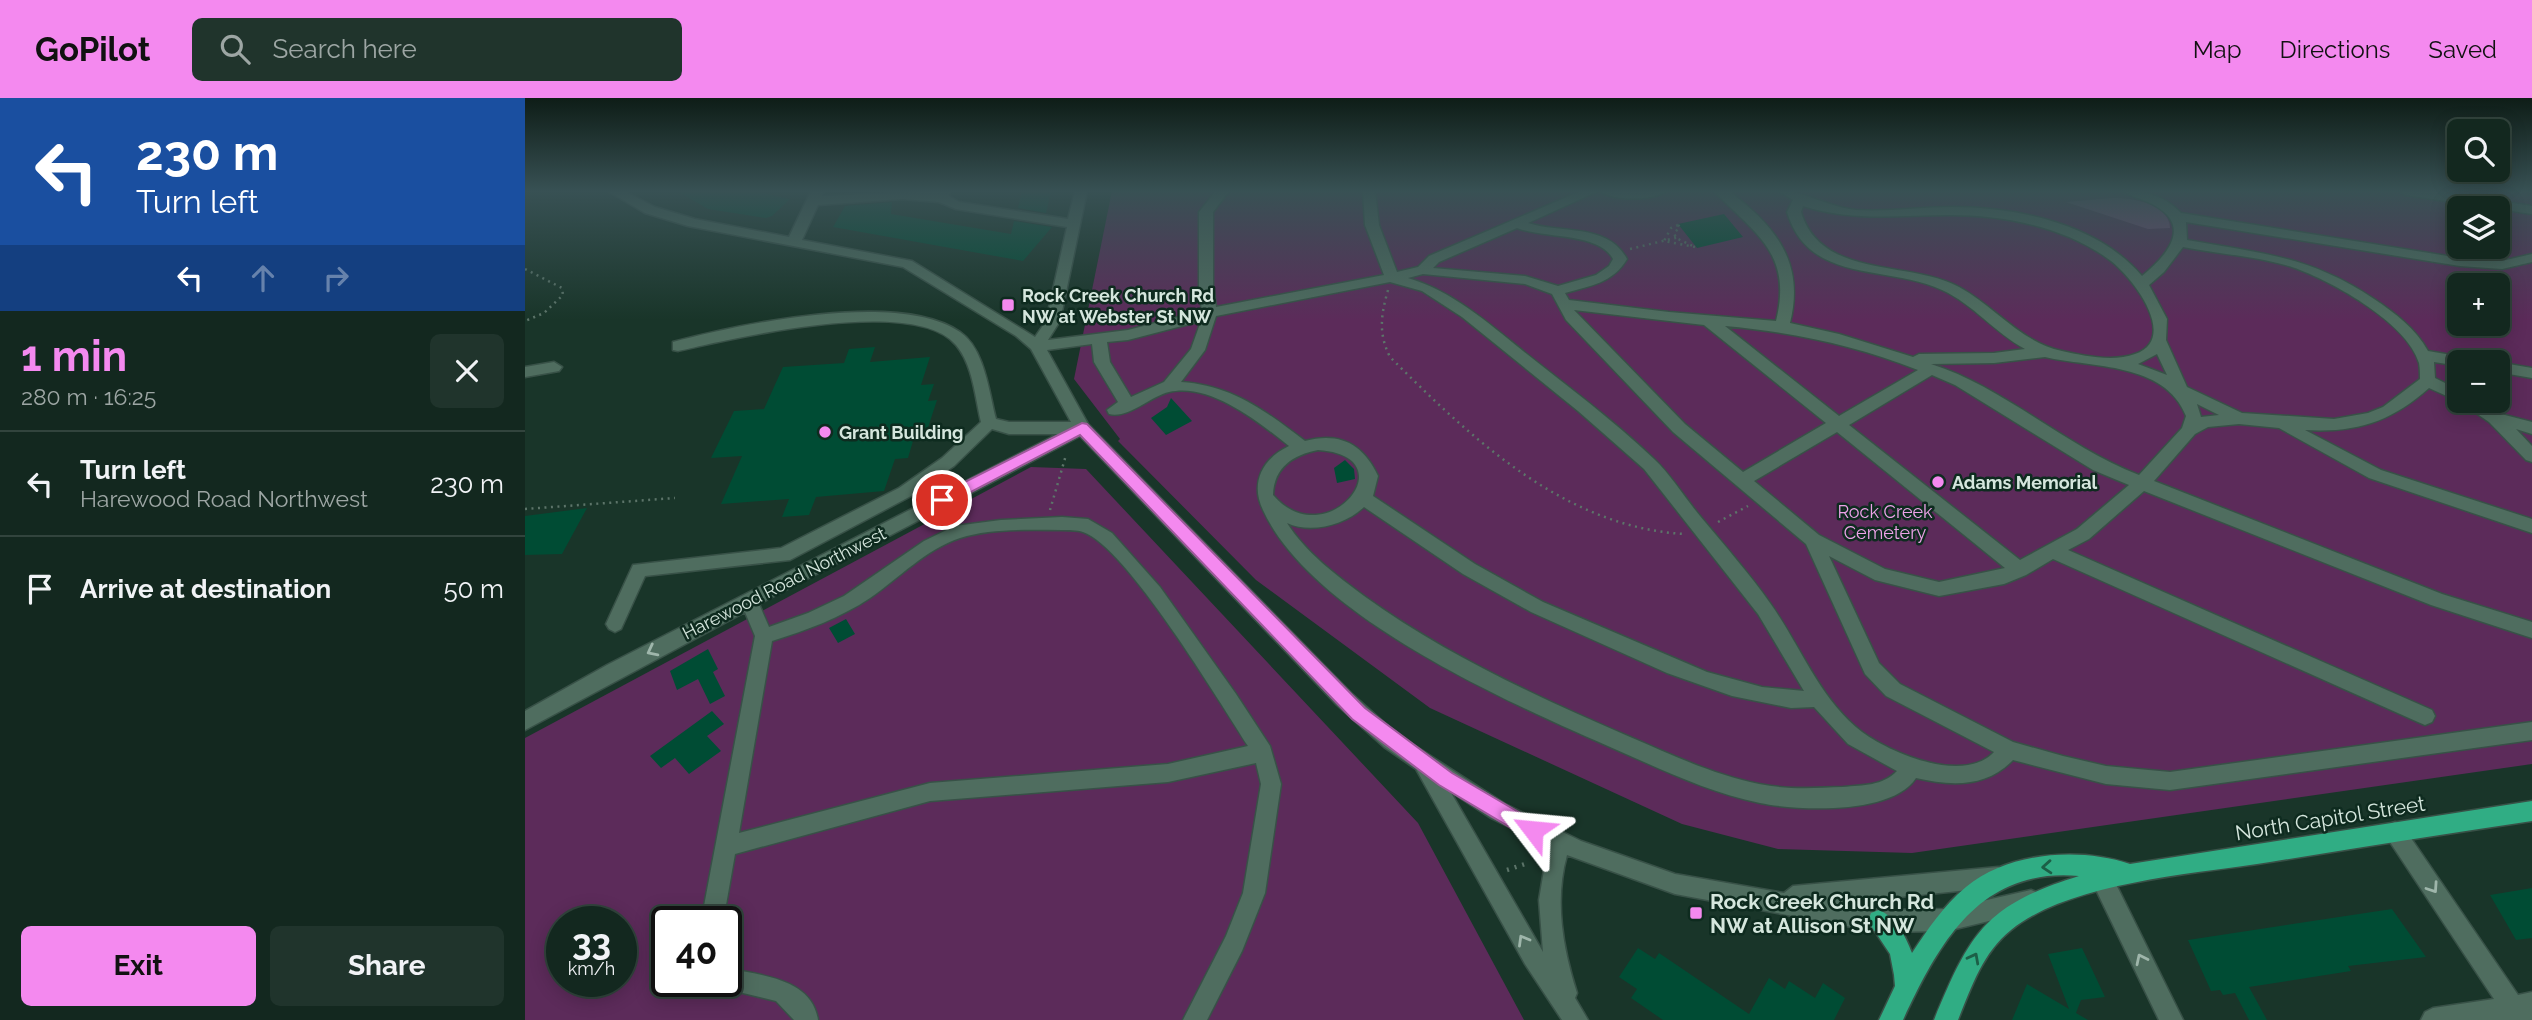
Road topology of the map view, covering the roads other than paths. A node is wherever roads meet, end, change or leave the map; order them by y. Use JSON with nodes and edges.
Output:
{"nodes":[{"id":1,"x":753,"y":234,"type":"edge"},
{"id":2,"x":798,"y":234,"type":"edge"},
{"id":3,"x":1071,"y":234,"type":"edge"},
{"id":4,"x":1206,"y":234,"type":"edge"},
{"id":5,"x":1375,"y":234,"type":"edge"},
{"id":6,"x":1494,"y":234,"type":"edge"},
{"id":7,"x":1563,"y":234,"type":"edge"},
{"id":8,"x":1767,"y":234,"type":"edge"},
{"id":9,"x":1804,"y":234,"type":"edge"},
{"id":10,"x":2065,"y":234,"type":"edge"},
{"id":11,"x":2182,"y":234,"type":"edge"},
{"id":12,"x":2288,"y":234,"type":"edge"},
{"id":13,"x":794,"y":242,"type":"junction"},
{"id":14,"x":2181,"y":243,"type":"junction"},
{"id":15,"x":2532,"y":258,"type":"edge"},
{"id":16,"x":1423,"y":270,"type":"junction"},
{"id":17,"x":1392,"y":278,"type":"junction"},
{"id":18,"x":2142,"y":284,"type":"junction"},
{"id":19,"x":1561,"y":298,"type":"junction"},
{"id":20,"x":1210,"y":314,"type":"junction"},
{"id":21,"x":1708,"y":320,"type":"junction"},
{"id":22,"x":1782,"y":326,"type":"junction"},
{"id":23,"x":1099,"y":340,"type":"junction"},
{"id":24,"x":2159,"y":340,"type":"junction"},
{"id":25,"x":678,"y":346,"type":"dead end"},
{"id":26,"x":1037,"y":346,"type":"junction"},
{"id":27,"x":2048,"y":352,"type":"junction"},
{"id":28,"x":525,"y":355,"type":"edge"},
{"id":29,"x":2426,"y":356,"type":"junction"},
{"id":30,"x":1902,"y":358,"type":"junction"},
{"id":31,"x":2447,"y":359,"type":"edge"},
{"id":32,"x":525,"y":363,"type":"edge"},
{"id":33,"x":2120,"y":363,"type":"junction"},
{"id":34,"x":554,"y":367,"type":"dead end"},
{"id":35,"x":1931,"y":369,"type":"junction"},
{"id":36,"x":2510,"y":369,"type":"edge"},
{"id":37,"x":525,"y":372,"type":"edge"},
{"id":38,"x":2532,"y":373,"type":"edge"},
{"id":39,"x":2428,"y":381,"type":"junction"},
{"id":40,"x":1169,"y":386,"type":"junction"},
{"id":41,"x":2181,"y":390,"type":"junction"},
{"id":42,"x":2447,"y":391,"type":"edge"},
{"id":43,"x":2487,"y":413,"type":"edge"},
{"id":44,"x":2239,"y":418,"type":"junction"},
{"id":45,"x":2495,"y":418,"type":"junction"},
{"id":46,"x":2277,"y":422,"type":"junction"},
{"id":47,"x":989,"y":424,"type":"junction"},
{"id":48,"x":1837,"y":424,"type":"junction"},
{"id":49,"x":1082,"y":428,"type":"junction"},
{"id":50,"x":2532,"y":428,"type":"edge"},
{"id":51,"x":2189,"y":430,"type":"junction"},
{"id":52,"x":1301,"y":447,"type":"junction"},
{"id":53,"x":2532,"y":456,"type":"edge"},
{"id":54,"x":1741,"y":481,"type":"junction"},
{"id":55,"x":2142,"y":483,"type":"junction"},
{"id":56,"x":1363,"y":498,"type":"junction"},
{"id":57,"x":1268,"y":503,"type":"junction"},
{"id":58,"x":2532,"y":526,"type":"edge"},
{"id":59,"x":1813,"y":540,"type":"junction"},
{"id":60,"x":2052,"y":551,"type":"junction"},
{"id":61,"x":2020,"y":570,"type":"junction"},
{"id":62,"x":749,"y":601,"type":"junction"},
{"id":63,"x":615,"y":624,"type":"dead end"},
{"id":64,"x":2532,"y":630,"type":"edge"},
{"id":65,"x":764,"y":636,"type":"junction"},
{"id":66,"x":1819,"y":699,"type":"junction"},
{"id":67,"x":2425,"y":716,"type":"dead end"},
{"id":68,"x":525,"y":721,"type":"edge"},
{"id":69,"x":2532,"y":731,"type":"edge"},
{"id":70,"x":2008,"y":750,"type":"junction"},
{"id":71,"x":1263,"y":752,"type":"junction"},
{"id":72,"x":1424,"y":765,"type":"junction"},
{"id":73,"x":1911,"y":768,"type":"junction"},
{"id":74,"x":2532,"y":811,"type":"edge"},
{"id":75,"x":2395,"y":832,"type":"junction"},
{"id":76,"x":1560,"y":843,"type":"junction"},
{"id":77,"x":726,"y":846,"type":"junction"},
{"id":78,"x":2100,"y":876,"type":"junction"},
{"id":79,"x":1998,"y":877,"type":"junction"},
{"id":80,"x":1756,"y":898,"type":"junction"},
{"id":81,"x":2040,"y":898,"type":"junction"},
{"id":82,"x":715,"y":906,"type":"edge"},
{"id":83,"x":1947,"y":920,"type":"junction"},
{"id":84,"x":1879,"y":921,"type":"junction"},
{"id":85,"x":742,"y":983,"type":"edge"},
{"id":86,"x":1906,"y":989,"type":"junction"},
{"id":87,"x":2522,"y":1010,"type":"edge"},
{"id":88,"x":1575,"y":1019,"type":"edge"},
{"id":89,"x":806,"y":1020,"type":"edge"},
{"id":90,"x":1195,"y":1020,"type":"edge"},
{"id":91,"x":1891,"y":1020,"type":"edge"},
{"id":92,"x":1946,"y":1020,"type":"edge"},
{"id":93,"x":2171,"y":1020,"type":"edge"},
{"id":94,"x":2433,"y":1020,"type":"edge"}],
"edges":[{"from":1,"to":13,"type":"street"},
{"from":2,"to":13,"type":"street"},
{"from":3,"to":26,"type":"street"},
{"from":4,"to":20,"type":"street"},
{"from":5,"to":17,"type":"street"},
{"from":6,"to":16,"type":"street"},
{"from":7,"to":19,"type":"street"},
{"from":8,"to":22,"type":"street"},
{"from":9,"to":27,"type":"street"},
{"from":10,"to":18,"type":"street"},
{"from":11,"to":14,"type":"street"},
{"from":12,"to":15,"type":"street"},
{"from":13,"to":26,"type":"street"},
{"from":14,"to":18,"type":"street"},
{"from":14,"to":29,"type":"street"},
{"from":16,"to":17,"type":"street"},
{"from":16,"to":19,"type":"street"},
{"from":17,"to":20,"type":"street"},
{"from":17,"to":66,"type":"street"},
{"from":18,"to":24,"type":"street"},
{"from":19,"to":21,"type":"street"},
{"from":19,"to":54,"type":"street"},
{"from":20,"to":23,"type":"street"},
{"from":20,"to":40,"type":"street"},
{"from":21,"to":22,"type":"street"},
{"from":21,"to":48,"type":"street"},
{"from":22,"to":30,"type":"street"},
{"from":23,"to":26,"type":"street"},
{"from":23,"to":40,"type":"street"},
{"from":24,"to":33,"type":"street"},
{"from":24,"to":41,"type":"street"},
{"from":25,"to":47,"type":"street"},
{"from":26,"to":49,"type":"street"},
{"from":27,"to":30,"type":"street"},
{"from":27,"to":33,"type":"street"},
{"from":28,"to":32,"type":"street"},
{"from":29,"to":31,"type":"street"},
{"from":29,"to":39,"type":"street"},
{"from":30,"to":35,"type":"street"},
{"from":33,"to":41,"type":"street"},
{"from":34,"to":37,"type":"street"},
{"from":35,"to":48,"type":"street"},
{"from":35,"to":55,"type":"street"},
{"from":36,"to":38,"type":"street"},
{"from":39,"to":42,"type":"street"},
{"from":39,"to":46,"type":"street"},
{"from":40,"to":52,"type":"street"},
{"from":41,"to":44,"type":"street"},
{"from":41,"to":51,"type":"street"},
{"from":43,"to":45,"type":"street"},
{"from":44,"to":46,"type":"street"},
{"from":44,"to":51,"type":"street"},
{"from":45,"to":50,"type":"street"},
{"from":45,"to":53,"type":"street"},
{"from":46,"to":58,"type":"street"},
{"from":47,"to":49,"type":"street"},
{"from":47,"to":63,"type":"street"},
{"from":48,"to":54,"type":"street"},
{"from":48,"to":61,"type":"street"},
{"from":49,"to":62,"type":"street","name":"Harewood Road Northwest"},
{"from":49,"to":72,"type":"street"},
{"from":51,"to":55,"type":"street"},
{"from":52,"to":56,"type":"street"},
{"from":52,"to":57,"type":"street"},
{"from":54,"to":59,"type":"street"},
{"from":55,"to":60,"type":"street"},
{"from":55,"to":64,"type":"street"},
{"from":56,"to":57,"type":"street"},
{"from":56,"to":66,"type":"street"},
{"from":57,"to":73,"type":"street"},
{"from":59,"to":61,"type":"street"},
{"from":59,"to":70,"type":"street"},
{"from":60,"to":61,"type":"street"},
{"from":60,"to":67,"type":"street"},
{"from":62,"to":65,"type":"street"},
{"from":62,"to":68,"type":"street","name":"Harewood Road Northwest","one_way":true},
{"from":65,"to":71,"type":"street"},
{"from":65,"to":77,"type":"street"},
{"from":66,"to":73,"type":"street"},
{"from":69,"to":70,"type":"street"},
{"from":70,"to":73,"type":"street"},
{"from":71,"to":77,"type":"street"},
{"from":71,"to":90,"type":"street"},
{"from":72,"to":76,"type":"street"},
{"from":88,"to":72,"type":"street","one_way":true},
{"from":74,"to":75,"type":"main road","name":"North Capitol Street"},
{"from":75,"to":78,"type":"main road","name":"North Capitol Street"},
{"from":75,"to":87,"type":"street","one_way":true},
{"from":76,"to":80,"type":"street"},
{"from":76,"to":88,"type":"street"},
{"from":77,"to":82,"type":"street"},
{"from":78,"to":79,"type":"main road","one_way":true},
{"from":78,"to":81,"type":"main road","name":"North Capitol Street"},
{"from":93,"to":78,"type":"street","one_way":true},
{"from":79,"to":80,"type":"street"},
{"from":79,"to":83,"type":"main road"},
{"from":80,"to":84,"type":"street"},
{"from":81,"to":83,"type":"street"},
{"from":92,"to":81,"type":"main road","name":"North Capitol Street","one_way":true},
{"from":83,"to":84,"type":"street"},
{"from":83,"to":86,"type":"main road"},
{"from":84,"to":86,"type":"main road"},
{"from":85,"to":89,"type":"street"},
{"from":86,"to":91,"type":"main road"},
{"from":87,"to":94,"type":"street"}]}
